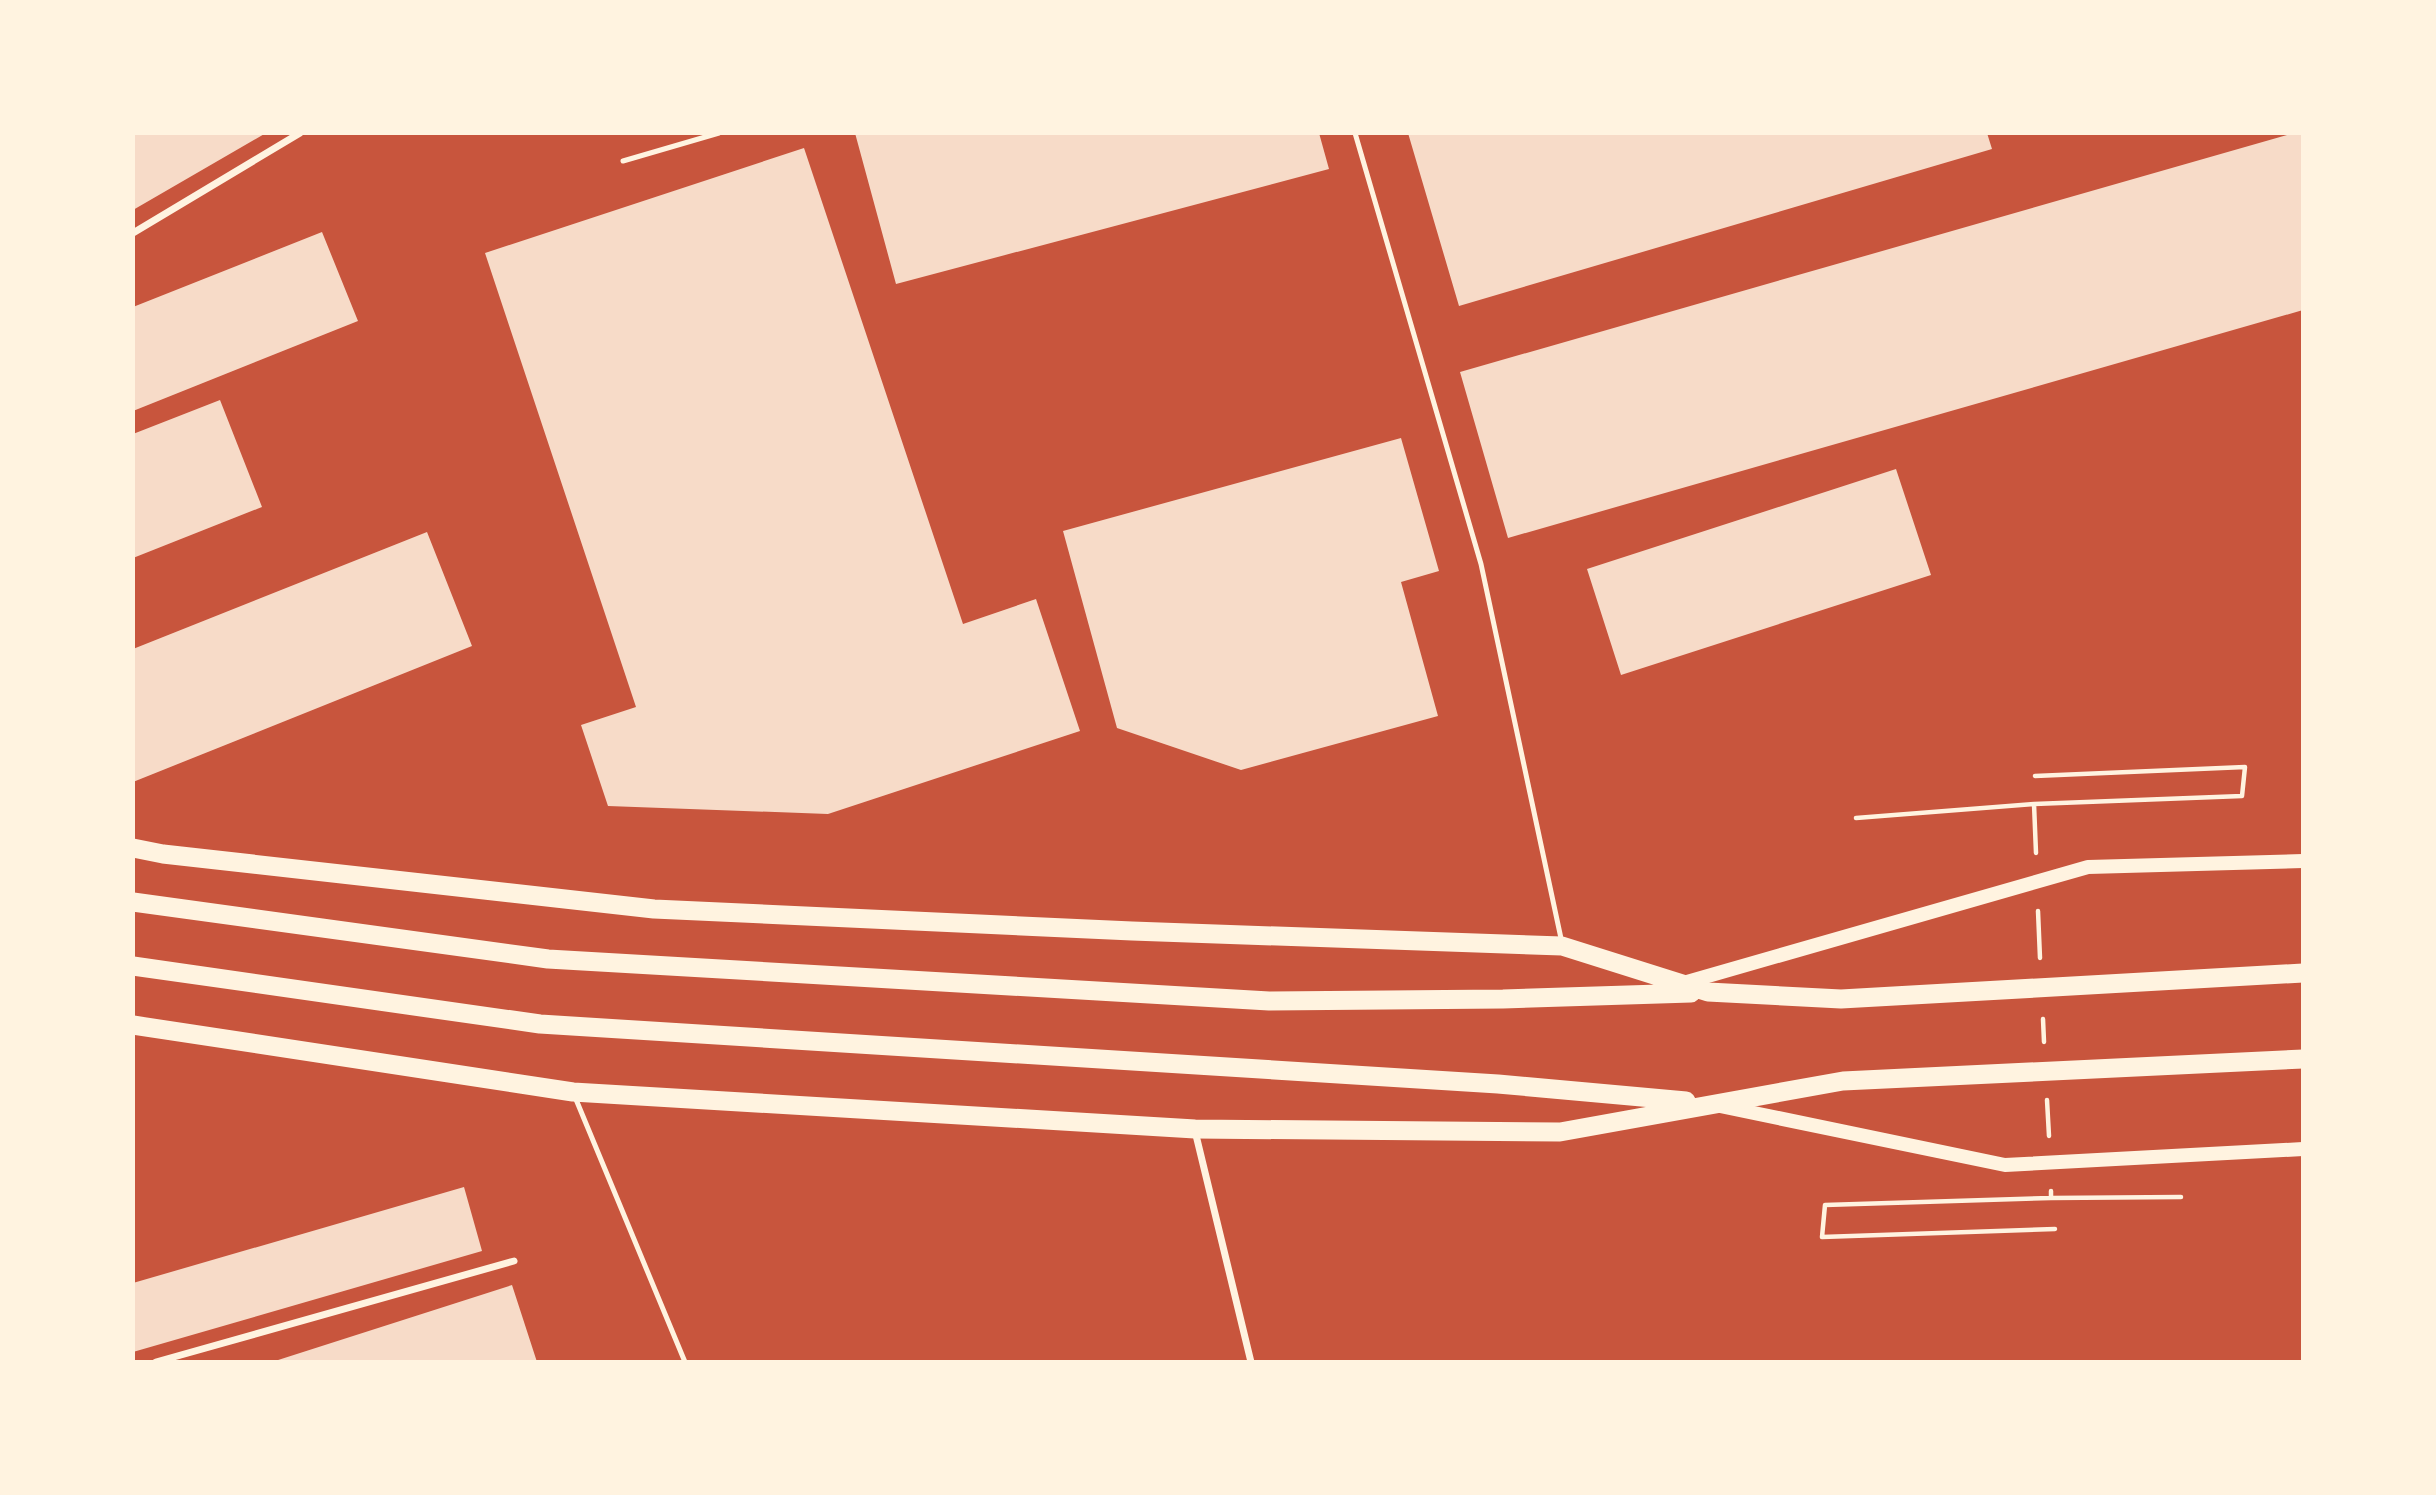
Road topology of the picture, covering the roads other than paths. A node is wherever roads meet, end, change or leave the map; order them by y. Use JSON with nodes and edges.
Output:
{"nodes":[{"id":1,"x":300,"y":133,"type":"edge"},
{"id":2,"x":719,"y":133,"type":"edge"},
{"id":3,"x":1355,"y":133,"type":"edge"},
{"id":4,"x":623,"y":161,"type":"dead end"},
{"id":5,"x":133,"y":233,"type":"edge"},
{"id":6,"x":133,"y":848,"type":"edge"},
{"id":7,"x":2303,"y":861,"type":"edge"},
{"id":8,"x":133,"y":902,"type":"edge"},
{"id":9,"x":1562,"y":946,"type":"junction"},
{"id":10,"x":133,"y":966,"type":"edge"},
{"id":11,"x":2303,"y":973,"type":"edge"},
{"id":12,"x":1680,"y":984,"type":"junction"},
{"id":13,"x":1708,"y":992,"type":"junction"},
{"id":14,"x":133,"y":1025,"type":"edge"},
{"id":15,"x":2303,"y":1059,"type":"edge"},
{"id":16,"x":573,"y":1092,"type":"junction"},
{"id":17,"x":1709,"y":1103,"type":"junction"},
{"id":18,"x":1195,"y":1129,"type":"junction"},
{"id":19,"x":2303,"y":1149,"type":"edge"},
{"id":20,"x":514,"y":1261,"type":"dead end"},
{"id":21,"x":156,"y":1362,"type":"edge"},
{"id":22,"x":685,"y":1362,"type":"edge"},
{"id":23,"x":1251,"y":1362,"type":"edge"}],
"edges":[{"from":1,"to":5,"type":"street"},
{"from":2,"to":4,"type":"lane"},
{"from":3,"to":9,"type":"lane"},
{"from":6,"to":9,"type":"highway"},
{"from":7,"to":12,"type":"main road"},
{"from":8,"to":13,"type":"highway"},
{"from":9,"to":12,"type":"highway"},
{"from":10,"to":17,"type":"highway"},
{"from":11,"to":13,"type":"highway"},
{"from":12,"to":13,"type":"highway"},
{"from":14,"to":16,"type":"highway"},
{"from":15,"to":17,"type":"highway"},
{"from":16,"to":18,"type":"highway"},
{"from":16,"to":22,"type":"lane"},
{"from":17,"to":18,"type":"highway"},
{"from":17,"to":19,"type":"main road"},
{"from":18,"to":23,"type":"street"},
{"from":20,"to":21,"type":"street"}]}
